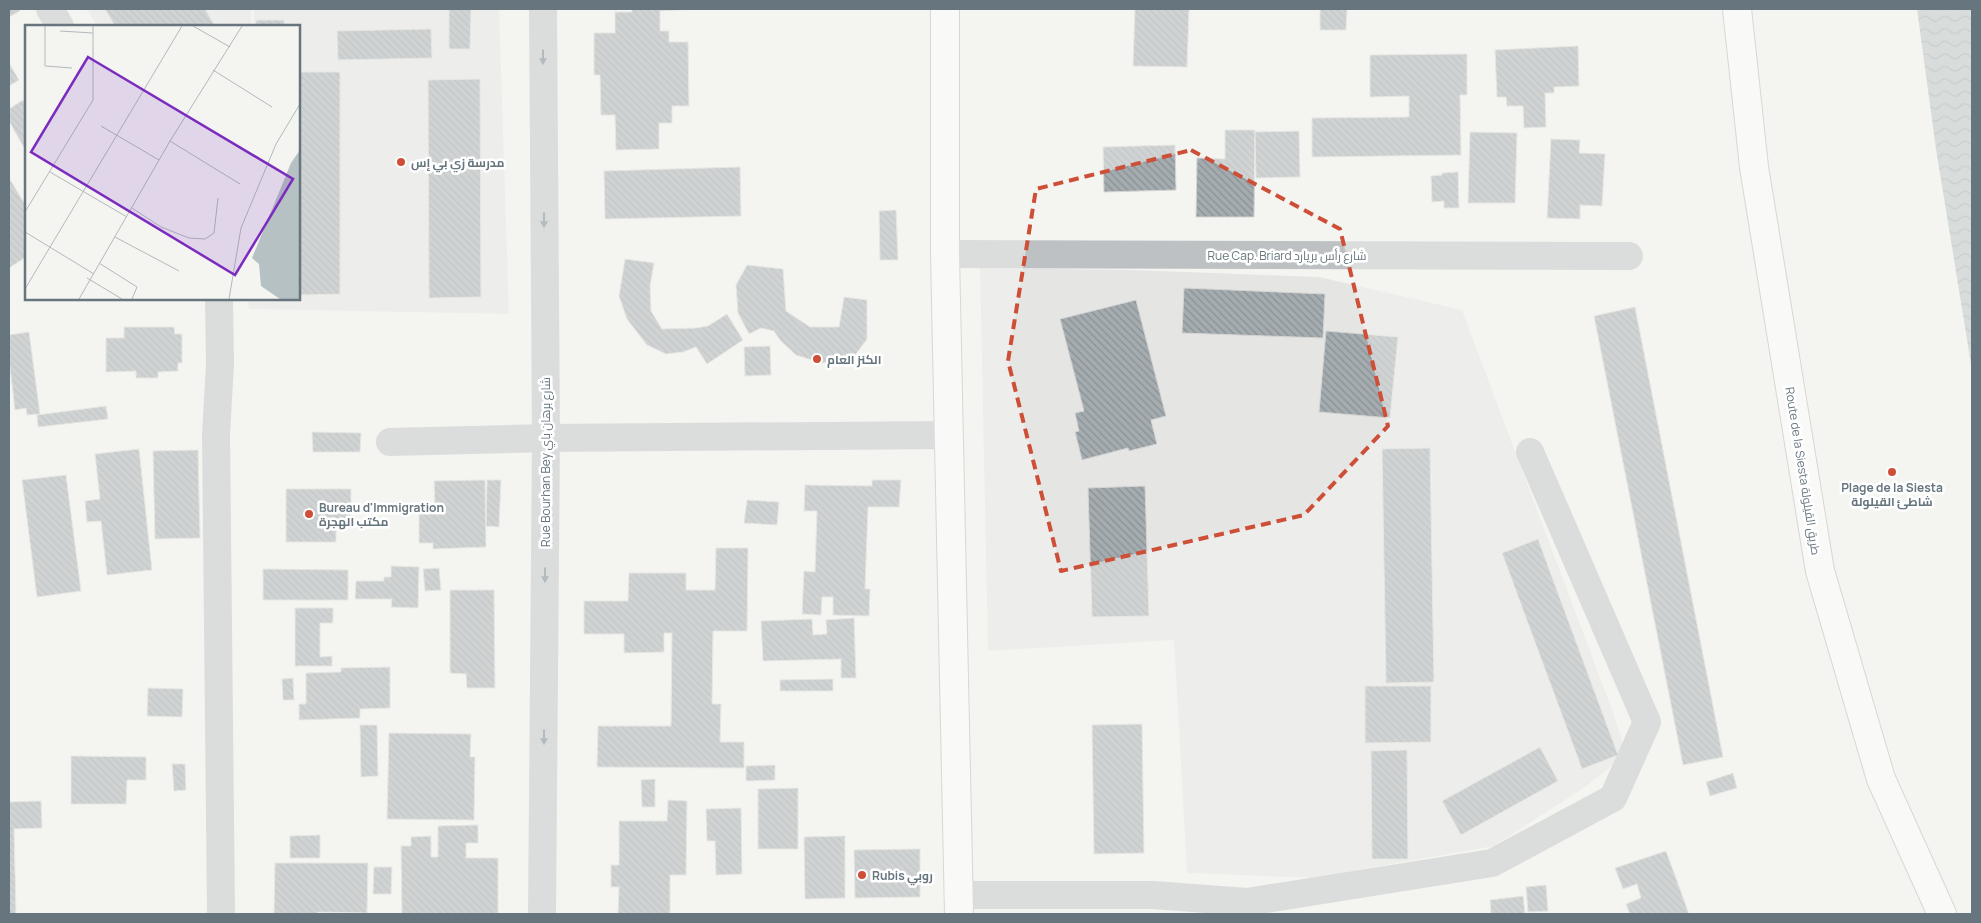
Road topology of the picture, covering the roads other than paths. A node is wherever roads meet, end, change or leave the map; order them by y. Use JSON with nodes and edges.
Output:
{"nodes":[{"id":1,"x":50,"y":9,"type":"edge"},
{"id":2,"x":543,"y":9,"type":"edge"},
{"id":3,"x":945,"y":9,"type":"edge"},
{"id":4,"x":1737,"y":9,"type":"edge"},
{"id":5,"x":59,"y":25,"type":"edge"},
{"id":6,"x":945,"y":254,"type":"junction"},
{"id":7,"x":1629,"y":256,"type":"dead end"},
{"id":8,"x":218,"y":300,"type":"edge"},
{"id":9,"x":948,"y":435,"type":"junction"},
{"id":10,"x":546,"y":438,"type":"junction"},
{"id":11,"x":390,"y":442,"type":"dead end"},
{"id":12,"x":1530,"y":452,"type":"dead end"},
{"id":13,"x":959,"y":905,"type":"edge"},
{"id":14,"x":221,"y":914,"type":"edge"},
{"id":15,"x":542,"y":914,"type":"edge"},
{"id":16,"x":1942,"y":914,"type":"edge"}],
"edges":[{"from":1,"to":5,"type":"street"},
{"from":2,"to":10,"type":"street","name":"Rue Bourhan Bey شارع برهان باي","one_way":true},
{"from":3,"to":6,"type":"main road"},
{"from":4,"to":16,"type":"main road","name":"Route de la Siesta طريق القيلولة"},
{"from":6,"to":7,"type":"street","name":"Rue Cap. Briard شارع رأس بريارد"},
{"from":6,"to":9,"type":"main road"},
{"from":8,"to":14,"type":"street"},
{"from":9,"to":10,"type":"street"},
{"from":9,"to":13,"type":"main road"},
{"from":10,"to":11,"type":"street"},
{"from":10,"to":15,"type":"street","name":"Rue Bourhan Bey شارع برهان باي","one_way":true},
{"from":12,"to":13,"type":"street"}]}
